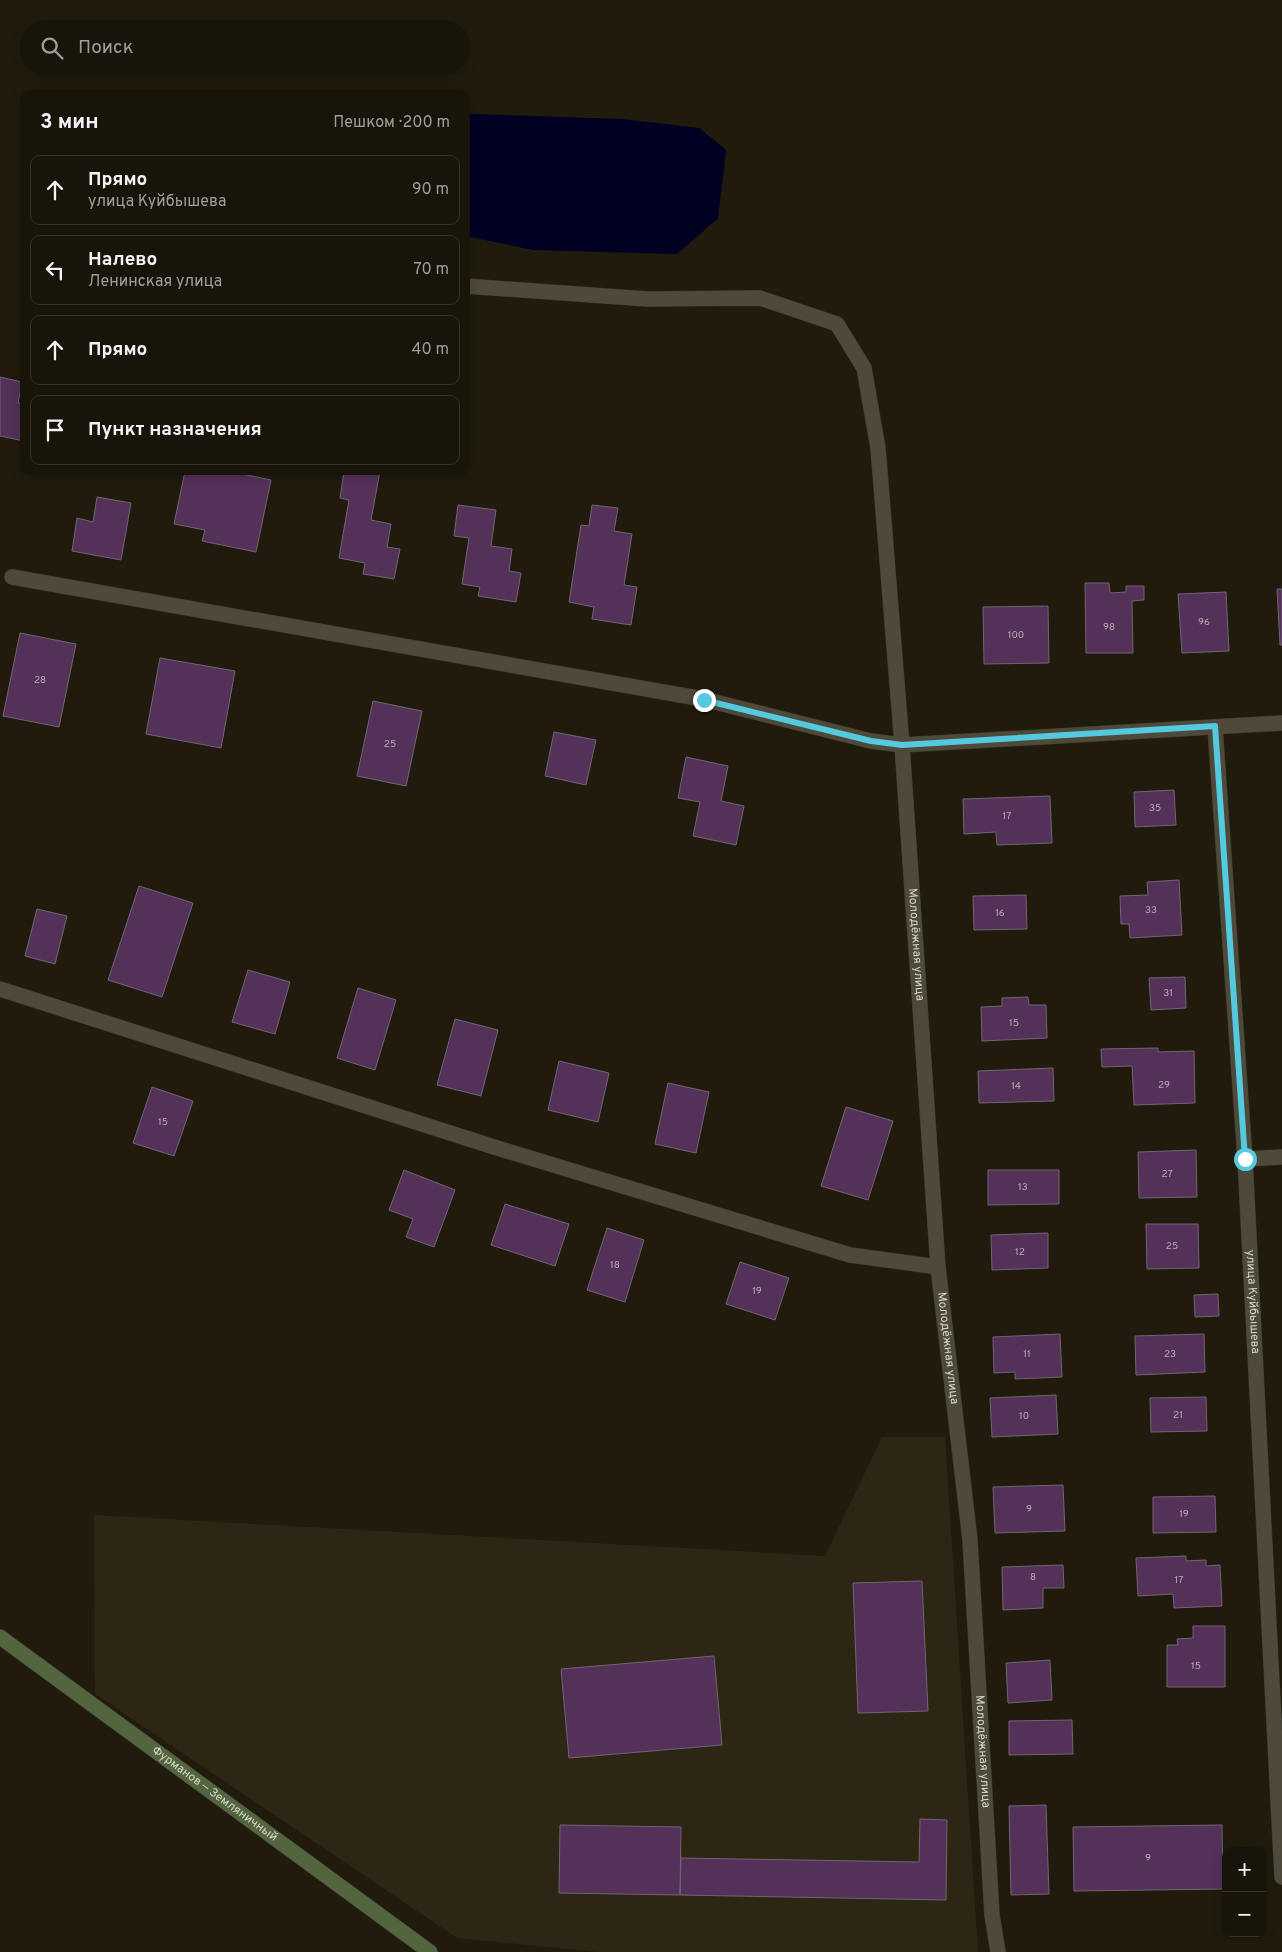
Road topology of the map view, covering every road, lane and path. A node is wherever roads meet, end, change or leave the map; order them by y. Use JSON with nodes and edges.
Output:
{"nodes":[{"id":1,"x":470,"y":286,"type":"edge"},
{"id":2,"x":12,"y":577,"type":"dead end"},
{"id":3,"x":1282,"y":723,"type":"edge"},
{"id":4,"x":1215,"y":726,"type":"junction"},
{"id":5,"x":902,"y":745,"type":"junction"},
{"id":6,"x":0,"y":988,"type":"edge"},
{"id":7,"x":1282,"y":1157,"type":"edge"},
{"id":8,"x":1245,"y":1159,"type":"junction"},
{"id":9,"x":938,"y":1267,"type":"junction"},
{"id":10,"x":0,"y":1637,"type":"edge"},
{"id":11,"x":1282,"y":1877,"type":"edge"},
{"id":12,"x":430,"y":1952,"type":"edge"},
{"id":13,"x":998,"y":1952,"type":"edge"}],
"edges":[{"from":1,"to":5,"type":"street","name":"Молодёжная улица"},
{"from":2,"to":5,"type":"street"},
{"from":3,"to":4,"type":"street"},
{"from":4,"to":5,"type":"street"},
{"from":4,"to":8,"type":"street","name":"улица Куйбышева"},
{"from":5,"to":9,"type":"street","name":"Молодёжная улица"},
{"from":6,"to":9,"type":"street"},
{"from":7,"to":8,"type":"street"},
{"from":8,"to":11,"type":"street","name":"улица Куйбышева"},
{"from":9,"to":13,"type":"street","name":"Молодёжная улица"},
{"from":10,"to":12,"type":"street","name":"Фурманов — Земляничный"}]}
